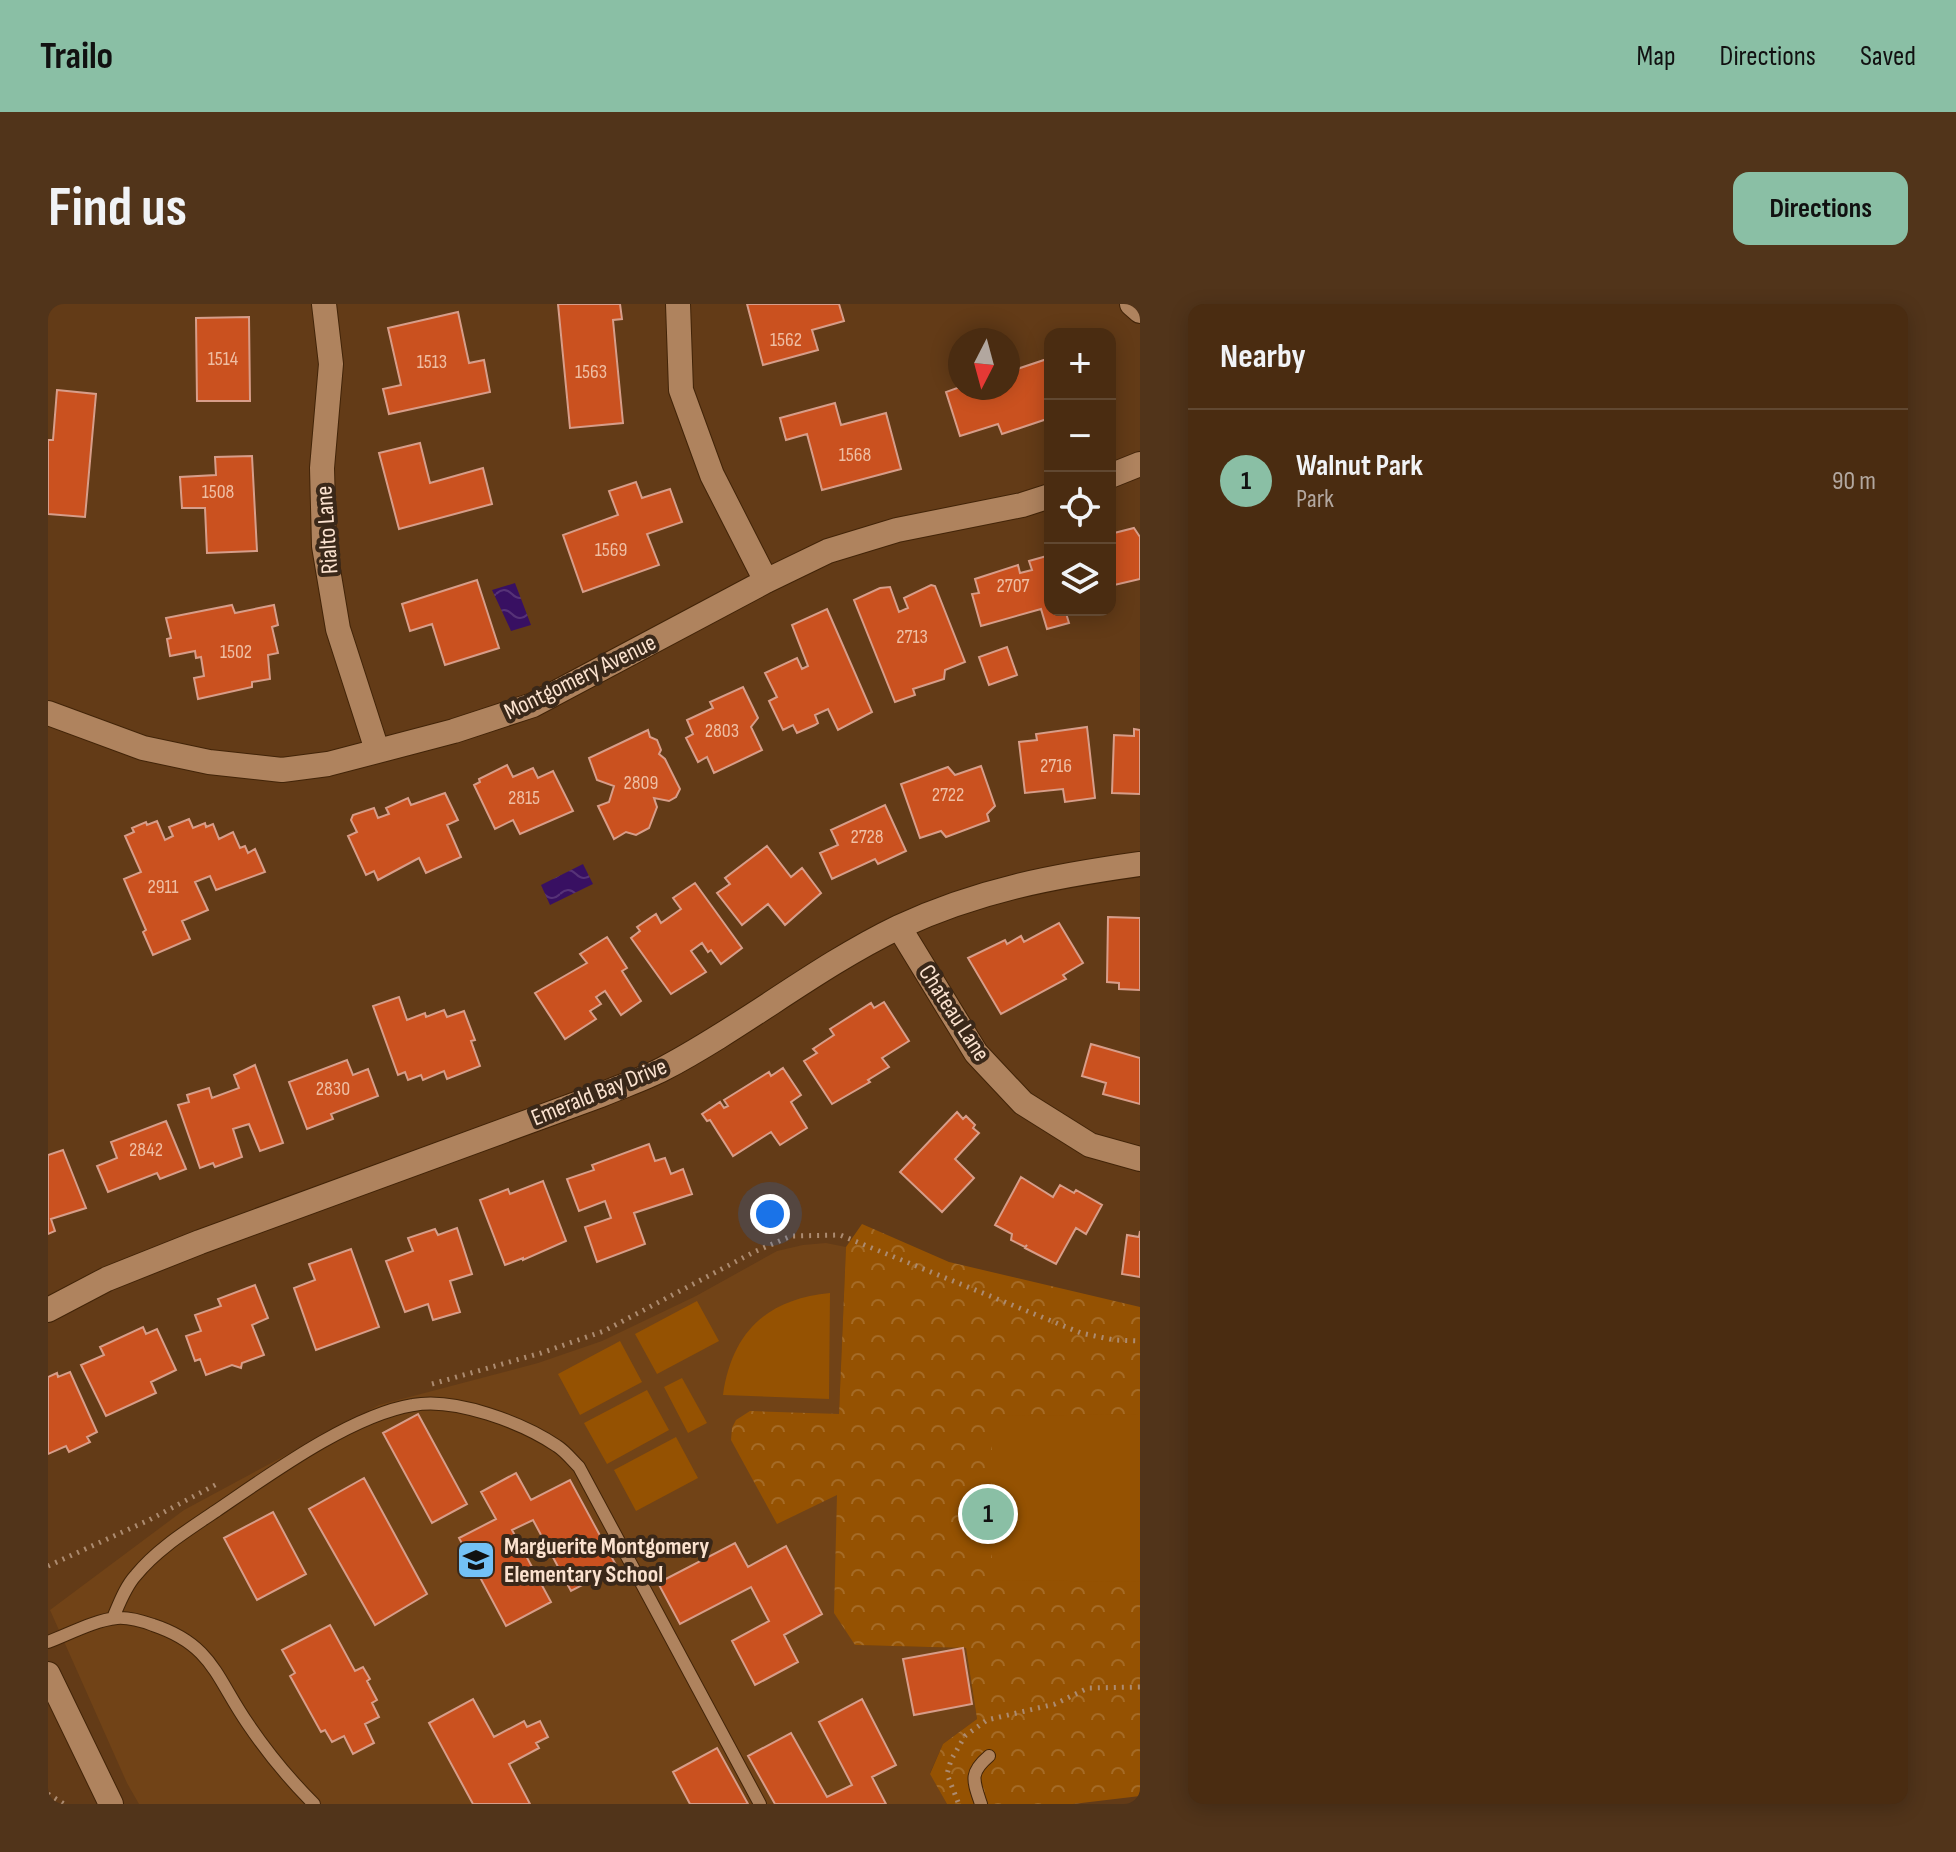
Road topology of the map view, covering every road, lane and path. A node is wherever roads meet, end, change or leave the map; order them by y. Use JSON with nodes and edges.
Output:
{"nodes":[{"id":1,"x":324,"y":304,"type":"edge"},
{"id":2,"x":678,"y":304,"type":"edge"},
{"id":3,"x":1132,"y":304,"type":"edge"},
{"id":4,"x":1140,"y":311,"type":"edge"},
{"id":5,"x":1140,"y":464,"type":"edge"},
{"id":6,"x":1116,"y":474,"type":"edge"},
{"id":7,"x":1044,"y":498,"type":"edge"},
{"id":8,"x":766,"y":581,"type":"junction"},
{"id":9,"x":48,"y":713,"type":"edge"},
{"id":10,"x":377,"y":750,"type":"junction"},
{"id":11,"x":1140,"y":864,"type":"edge"},
{"id":12,"x":899,"y":927,"type":"junction"},
{"id":13,"x":1140,"y":1159,"type":"edge"},
{"id":14,"x":48,"y":1310,"type":"edge"},
{"id":15,"x":1140,"y":1341,"type":"edge"},
{"id":16,"x":428,"y":1385,"type":"dead end"},
{"id":17,"x":219,"y":1483,"type":"dead end"},
{"id":18,"x":48,"y":1566,"type":"edge"},
{"id":19,"x":113,"y":1618,"type":"junction"},
{"id":20,"x":48,"y":1642,"type":"edge"},
{"id":21,"x":48,"y":1674,"type":"edge"},
{"id":22,"x":1140,"y":1687,"type":"edge"},
{"id":23,"x":989,"y":1756,"type":"dead end"},
{"id":24,"x":48,"y":1794,"type":"edge"},
{"id":25,"x":64,"y":1804,"type":"edge"},
{"id":26,"x":111,"y":1804,"type":"edge"},
{"id":27,"x":314,"y":1804,"type":"edge"},
{"id":28,"x":760,"y":1804,"type":"edge"},
{"id":29,"x":960,"y":1804,"type":"edge"},
{"id":30,"x":981,"y":1804,"type":"edge"}],
"edges":[{"from":1,"to":10,"type":"street","name":"Rialto Lane"},
{"from":2,"to":8,"type":"street"},
{"from":3,"to":4,"type":"street"},
{"from":5,"to":6,"type":"street"},
{"from":7,"to":8,"type":"street","name":"Montgomery Avenue"},
{"from":8,"to":10,"type":"street","name":"Montgomery Avenue"},
{"from":9,"to":10,"type":"street","name":"Montgomery Avenue"},
{"from":11,"to":12,"type":"street","name":"Emerald Bay Drive"},
{"from":12,"to":13,"type":"street","name":"Chateau Lane"},
{"from":12,"to":14,"type":"street","name":"Emerald Bay Drive"},
{"from":15,"to":16,"type":"path"},
{"from":17,"to":18,"type":"path"},
{"from":19,"to":20,"type":"lane"},
{"from":19,"to":27,"type":"lane"},
{"from":19,"to":28,"type":"lane"},
{"from":21,"to":26,"type":"street"},
{"from":22,"to":29,"type":"path"},
{"from":23,"to":30,"type":"lane"},
{"from":24,"to":25,"type":"path"}]}
